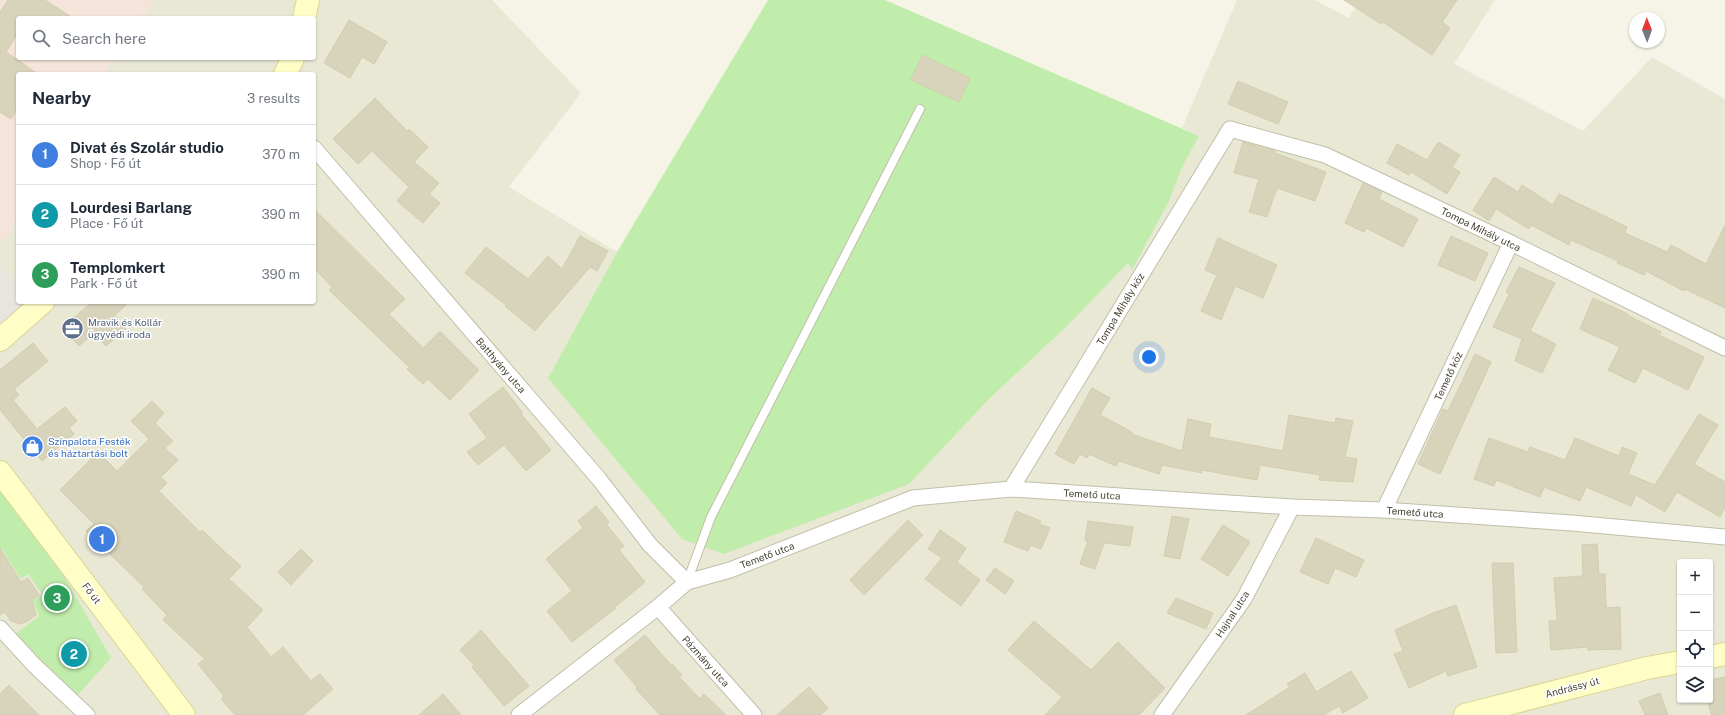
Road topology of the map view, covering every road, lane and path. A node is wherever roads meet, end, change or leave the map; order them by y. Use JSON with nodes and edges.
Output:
{"nodes":[{"id":1,"x":308,"y":0,"type":"edge"},
{"id":2,"x":304,"y":16,"type":"edge"},
{"id":3,"x":292,"y":60,"type":"edge"},
{"id":4,"x":286,"y":72,"type":"edge"},
{"id":5,"x":920,"y":109,"type":"dead end"},
{"id":6,"x":1230,"y":129,"type":"joint"},
{"id":7,"x":316,"y":150,"type":"edge"},
{"id":8,"x":1511,"y":243,"type":"junction"},
{"id":9,"x":41,"y":304,"type":"edge"},
{"id":10,"x":0,"y":340,"type":"edge"},
{"id":11,"x":1725,"y":348,"type":"edge"},
{"id":12,"x":0,"y":472,"type":"edge"},
{"id":13,"x":1011,"y":490,"type":"junction"},
{"id":14,"x":1292,"y":507,"type":"junction"},
{"id":15,"x":1384,"y":510,"type":"junction"},
{"id":16,"x":1725,"y":537,"type":"edge"},
{"id":17,"x":688,"y":582,"type":"junction"},
{"id":18,"x":658,"y":607,"type":"junction"},
{"id":19,"x":0,"y":628,"type":"edge"},
{"id":20,"x":1725,"y":654,"type":"edge"},
{"id":21,"x":1713,"y":656,"type":"edge"},
{"id":22,"x":1677,"y":663,"type":"edge"},
{"id":23,"x":87,"y":715,"type":"edge"},
{"id":24,"x":184,"y":715,"type":"edge"},
{"id":25,"x":519,"y":715,"type":"edge"},
{"id":26,"x":754,"y":715,"type":"edge"},
{"id":27,"x":1162,"y":715,"type":"edge"},
{"id":28,"x":1465,"y":715,"type":"edge"}],
"edges":[{"from":1,"to":2,"type":"main road"},
{"from":3,"to":4,"type":"main road"},
{"from":5,"to":17,"type":"lane"},
{"from":6,"to":8,"type":"street","name":"Tompa Mihály utca"},
{"from":6,"to":13,"type":"street","name":"Tompa Mihály köz"},
{"from":7,"to":17,"type":"street","name":"Batthyány utca"},
{"from":8,"to":11,"type":"street","name":"Tompa Mihály utca"},
{"from":8,"to":15,"type":"street","name":"Temető köz"},
{"from":9,"to":10,"type":"main road"},
{"from":12,"to":24,"type":"main road","name":"Fő út"},
{"from":13,"to":14,"type":"street","name":"Temető utca"},
{"from":13,"to":17,"type":"street","name":"Temető utca"},
{"from":14,"to":15,"type":"street","name":"Temető utca"},
{"from":14,"to":27,"type":"street","name":"Hajnal utca"},
{"from":15,"to":16,"type":"street","name":"Temető utca"},
{"from":17,"to":18,"type":"street","name":"Temető utca"},
{"from":18,"to":25,"type":"street","name":"Temető utca"},
{"from":18,"to":26,"type":"street","name":"Pázmány utca"},
{"from":19,"to":23,"type":"street"},
{"from":20,"to":21,"type":"main road"},
{"from":22,"to":28,"type":"main road","name":"Andrássy út"}]}
